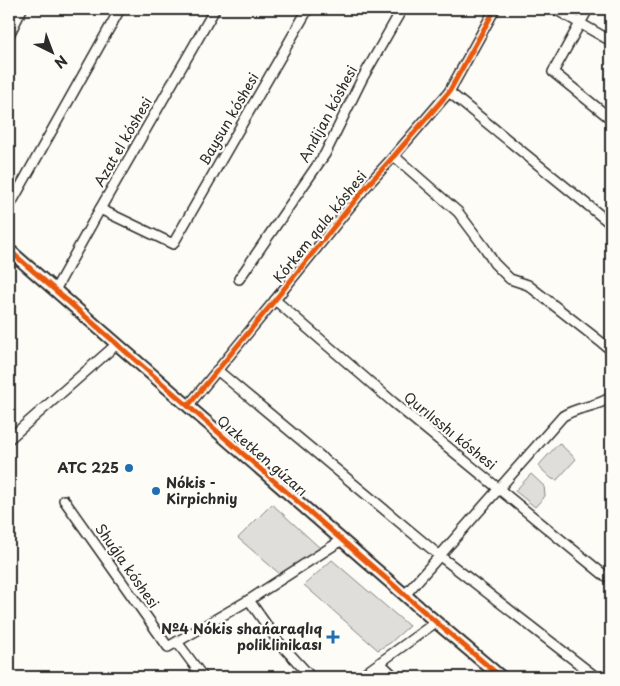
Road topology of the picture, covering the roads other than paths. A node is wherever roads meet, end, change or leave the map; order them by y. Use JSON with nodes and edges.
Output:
{"nodes":[{"id":1,"x":22,"y":9,"type":"edge"},
{"id":2,"x":120,"y":9,"type":"edge"},
{"id":3,"x":215,"y":9,"type":"edge"},
{"id":4,"x":308,"y":9,"type":"edge"},
{"id":5,"x":402,"y":9,"type":"edge"},
{"id":6,"x":495,"y":9,"type":"edge"},
{"id":7,"x":555,"y":9,"type":"edge"},
{"id":8,"x":588,"y":9,"type":"edge"},
{"id":9,"x":580,"y":23,"type":"junction"},
{"id":10,"x":9,"y":35,"type":"edge"},
{"id":11,"x":611,"y":41,"type":"edge"},
{"id":12,"x":449,"y":92,"type":"junction"},
{"id":13,"x":611,"y":119,"type":"edge"},
{"id":14,"x":394,"y":156,"type":"junction"},
{"id":15,"x":9,"y":207,"type":"edge"},
{"id":16,"x":100,"y":209,"type":"junction"},
{"id":17,"x":611,"y":224,"type":"edge"},
{"id":18,"x":9,"y":250,"type":"edge"},
{"id":19,"x":239,"y":279,"type":"dead end"},
{"id":20,"x":55,"y":290,"type":"junction"},
{"id":21,"x":275,"y":300,"type":"junction"},
{"id":22,"x":116,"y":344,"type":"junction"},
{"id":23,"x":611,"y":350,"type":"edge"},
{"id":24,"x":217,"y":370,"type":"junction"},
{"id":25,"x":611,"y":397,"type":"edge"},
{"id":26,"x":188,"y":406,"type":"junction"},
{"id":27,"x":9,"y":439,"type":"edge"},
{"id":28,"x":499,"y":489,"type":"junction"},
{"id":29,"x":64,"y":500,"type":"dead end"},
{"id":30,"x":342,"y":540,"type":"junction"},
{"id":31,"x":440,"y":556,"type":"junction"},
{"id":32,"x":611,"y":578,"type":"edge"},
{"id":33,"x":405,"y":595,"type":"junction"},
{"id":34,"x":249,"y":600,"type":"junction"},
{"id":35,"x":436,"y":622,"type":"junction"},
{"id":36,"x":177,"y":642,"type":"junction"},
{"id":37,"x":380,"y":663,"type":"junction"},
{"id":38,"x":203,"y":677,"type":"edge"},
{"id":39,"x":311,"y":677,"type":"edge"},
{"id":40,"x":360,"y":677,"type":"edge"},
{"id":41,"x":395,"y":677,"type":"edge"},
{"id":42,"x":500,"y":677,"type":"edge"},
{"id":43,"x":596,"y":677,"type":"edge"}],
"edges":[{"from":1,"to":10,"type":"street"},
{"from":2,"to":15,"type":"street"},
{"from":3,"to":16,"type":"street","name":"Azat el kóshesi"},
{"from":4,"to":16,"type":"street","name":"Baysun kóshesi"},
{"from":5,"to":19,"type":"street","name":"Andijan kóshesi"},
{"from":6,"to":12,"type":"street","name":"Kórkem qala kóshesi"},
{"from":7,"to":9,"type":"street"},
{"from":8,"to":9,"type":"street"},
{"from":9,"to":11,"type":"street"},
{"from":9,"to":13,"type":"street"},
{"from":12,"to":14,"type":"street","name":"Kórkem qala kóshesi"},
{"from":12,"to":17,"type":"street"},
{"from":14,"to":21,"type":"street","name":"Kórkem qala kóshesi"},
{"from":14,"to":23,"type":"street"},
{"from":16,"to":20,"type":"street","name":"Azat el kóshesi"},
{"from":18,"to":20,"type":"street","name":"Qızketken gúzarı"},
{"from":20,"to":22,"type":"street","name":"Qızketken gúzarı"},
{"from":21,"to":24,"type":"street","name":"Kórkem qala kóshesi"},
{"from":21,"to":28,"type":"street","name":"Qurılısshı kóshesi"},
{"from":22,"to":26,"type":"street","name":"Qızketken gúzarı"},
{"from":22,"to":27,"type":"street"},
{"from":24,"to":26,"type":"street","name":"Kórkem qala kóshesi"},
{"from":24,"to":31,"type":"street"},
{"from":25,"to":28,"type":"street"},
{"from":26,"to":30,"type":"street","name":"Qızketken gúzarı"},
{"from":28,"to":31,"type":"street"},
{"from":28,"to":32,"type":"street","name":"Qurılısshı kóshesi"},
{"from":29,"to":36,"type":"street","name":"Shuǵla kóshesi"},
{"from":30,"to":33,"type":"street","name":"Qızketken gúzarı"},
{"from":30,"to":34,"type":"street"},
{"from":31,"to":33,"type":"street"},
{"from":31,"to":43,"type":"street"},
{"from":33,"to":35,"type":"street","name":"Qızketken gúzarı"},
{"from":34,"to":36,"type":"street"},
{"from":34,"to":39,"type":"street"},
{"from":35,"to":37,"type":"street"},
{"from":35,"to":42,"type":"street","name":"Qızketken gúzarı"},
{"from":36,"to":38,"type":"street"},
{"from":37,"to":40,"type":"street"},
{"from":37,"to":41,"type":"street"}]}
